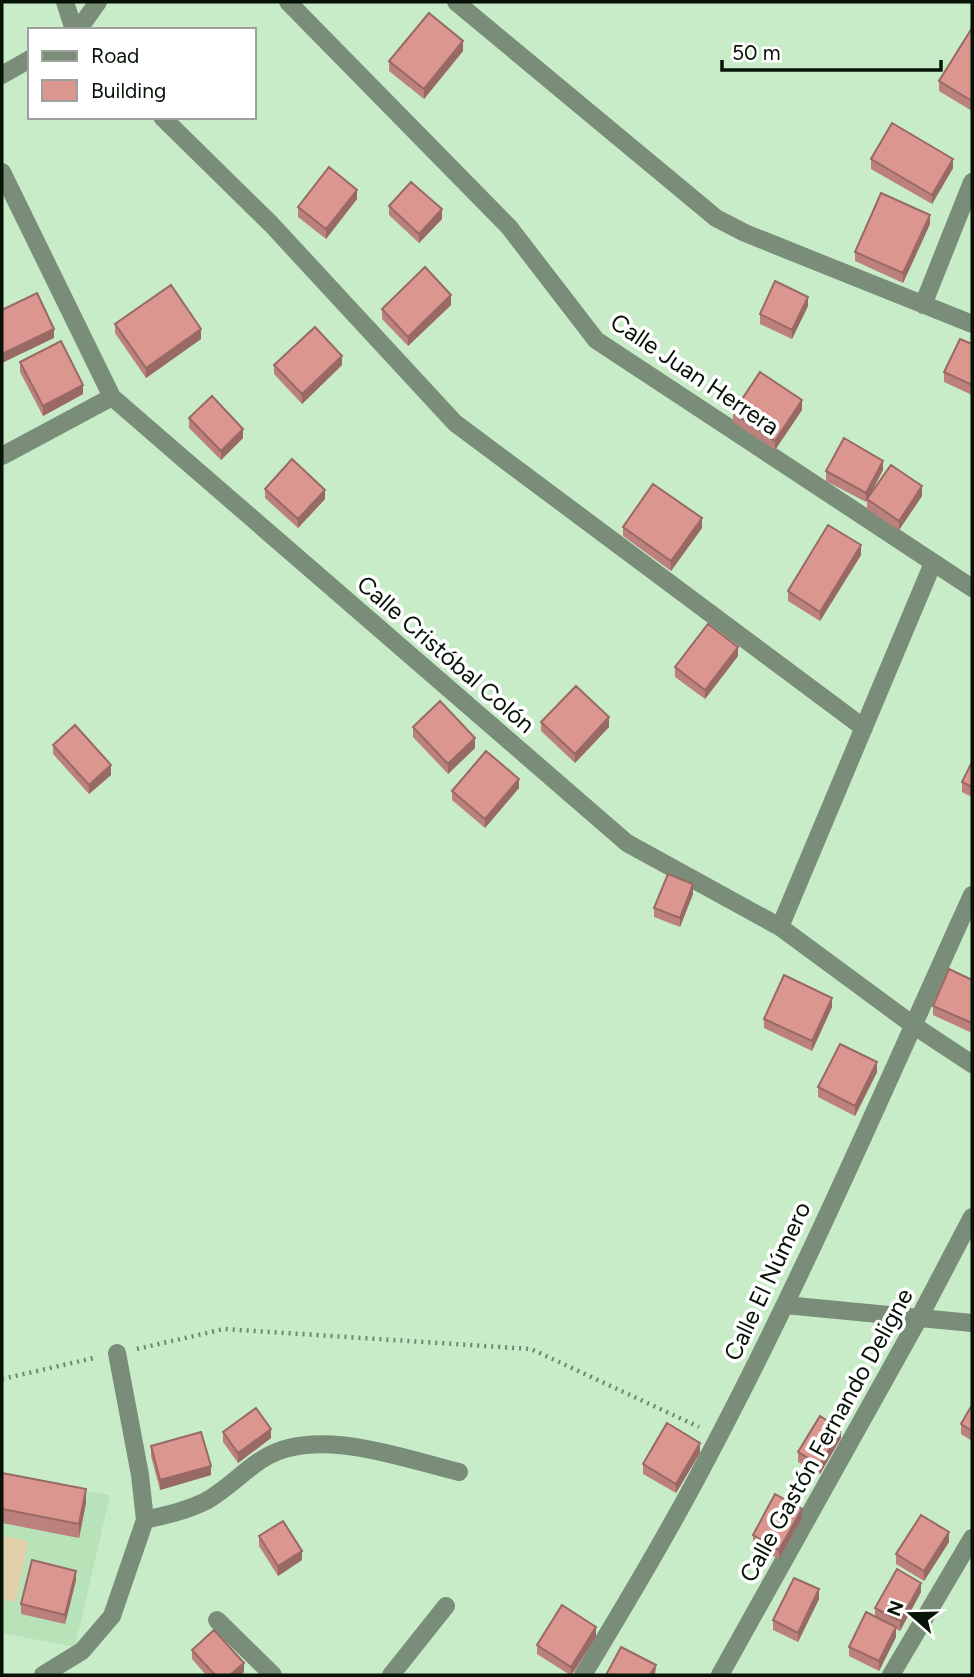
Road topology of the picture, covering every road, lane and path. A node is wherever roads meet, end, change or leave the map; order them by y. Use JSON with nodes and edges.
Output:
{"nodes":[{"id":1,"x":65,"y":2,"type":"edge"},
{"id":2,"x":98,"y":2,"type":"edge"},
{"id":3,"x":288,"y":2,"type":"edge"},
{"id":4,"x":456,"y":2,"type":"edge"},
{"id":5,"x":75,"y":28,"type":"edge"},
{"id":6,"x":78,"y":28,"type":"edge"},
{"id":7,"x":28,"y":60,"type":"edge"},
{"id":8,"x":2,"y":75,"type":"edge"},
{"id":9,"x":164,"y":119,"type":"edge"},
{"id":10,"x":2,"y":172,"type":"edge"},
{"id":11,"x":972,"y":182,"type":"edge"},
{"id":12,"x":923,"y":305,"type":"junction"},
{"id":13,"x":972,"y":324,"type":"edge"},
{"id":14,"x":112,"y":397,"type":"junction"},
{"id":15,"x":2,"y":456,"type":"edge"},
{"id":16,"x":933,"y":563,"type":"junction"},
{"id":17,"x":972,"y":588,"type":"edge"},
{"id":18,"x":864,"y":728,"type":"junction"},
{"id":19,"x":972,"y":895,"type":"edge"},
{"id":20,"x":780,"y":927,"type":"junction"},
{"id":21,"x":913,"y":1026,"type":"junction"},
{"id":22,"x":972,"y":1064,"type":"edge"},
{"id":23,"x":972,"y":1217,"type":"edge"},
{"id":24,"x":785,"y":1305,"type":"junction"},
{"id":25,"x":919,"y":1318,"type":"junction"},
{"id":26,"x":972,"y":1323,"type":"edge"},
{"id":27,"x":117,"y":1353,"type":"junction"},
{"id":28,"x":2,"y":1379,"type":"edge"},
{"id":29,"x":719,"y":1437,"type":"junction"},
{"id":30,"x":459,"y":1472,"type":"dead end"},
{"id":31,"x":145,"y":1520,"type":"junction"},
{"id":32,"x":972,"y":1538,"type":"edge"},
{"id":33,"x":446,"y":1606,"type":"dead end"},
{"id":34,"x":217,"y":1620,"type":"dead end"},
{"id":35,"x":262,"y":1672,"type":"edge"},
{"id":36,"x":43,"y":1675,"type":"edge"},
{"id":37,"x":391,"y":1675,"type":"edge"},
{"id":38,"x":583,"y":1675,"type":"edge"},
{"id":39,"x":720,"y":1675,"type":"edge"},
{"id":40,"x":891,"y":1675,"type":"edge"}],
"edges":[{"from":1,"to":5,"type":"street"},
{"from":2,"to":6,"type":"street"},
{"from":3,"to":16,"type":"street","name":"Calle Juan Herrera"},
{"from":4,"to":12,"type":"street"},
{"from":7,"to":8,"type":"street"},
{"from":9,"to":18,"type":"street"},
{"from":10,"to":14,"type":"street","name":"Calle Cristóbal Colón"},
{"from":11,"to":12,"type":"street"},
{"from":12,"to":13,"type":"street"},
{"from":14,"to":15,"type":"street"},
{"from":14,"to":20,"type":"street","name":"Calle Cristóbal Colón"},
{"from":16,"to":17,"type":"street","name":"Calle Juan Herrera"},
{"from":16,"to":18,"type":"street"},
{"from":18,"to":20,"type":"street"},
{"from":19,"to":21,"type":"street","name":"Calle El Número"},
{"from":20,"to":21,"type":"street","name":"Calle Cristóbal Colón"},
{"from":21,"to":22,"type":"street","name":"Calle Cristóbal Colón"},
{"from":21,"to":24,"type":"street","name":"Calle El Número"},
{"from":23,"to":25,"type":"street","name":"Calle Gastón Fernando Deligne"},
{"from":24,"to":25,"type":"street"},
{"from":24,"to":29,"type":"street","name":"Calle El Número"},
{"from":25,"to":26,"type":"street"},
{"from":25,"to":39,"type":"street","name":"Calle Gastón Fernando Deligne"},
{"from":27,"to":28,"type":"path"},
{"from":27,"to":29,"type":"path"},
{"from":27,"to":31,"type":"street"},
{"from":29,"to":38,"type":"street","name":"Calle El Número"},
{"from":30,"to":31,"type":"street"},
{"from":31,"to":36,"type":"street"},
{"from":32,"to":40,"type":"street"},
{"from":33,"to":37,"type":"street"},
{"from":34,"to":35,"type":"street"}]}
